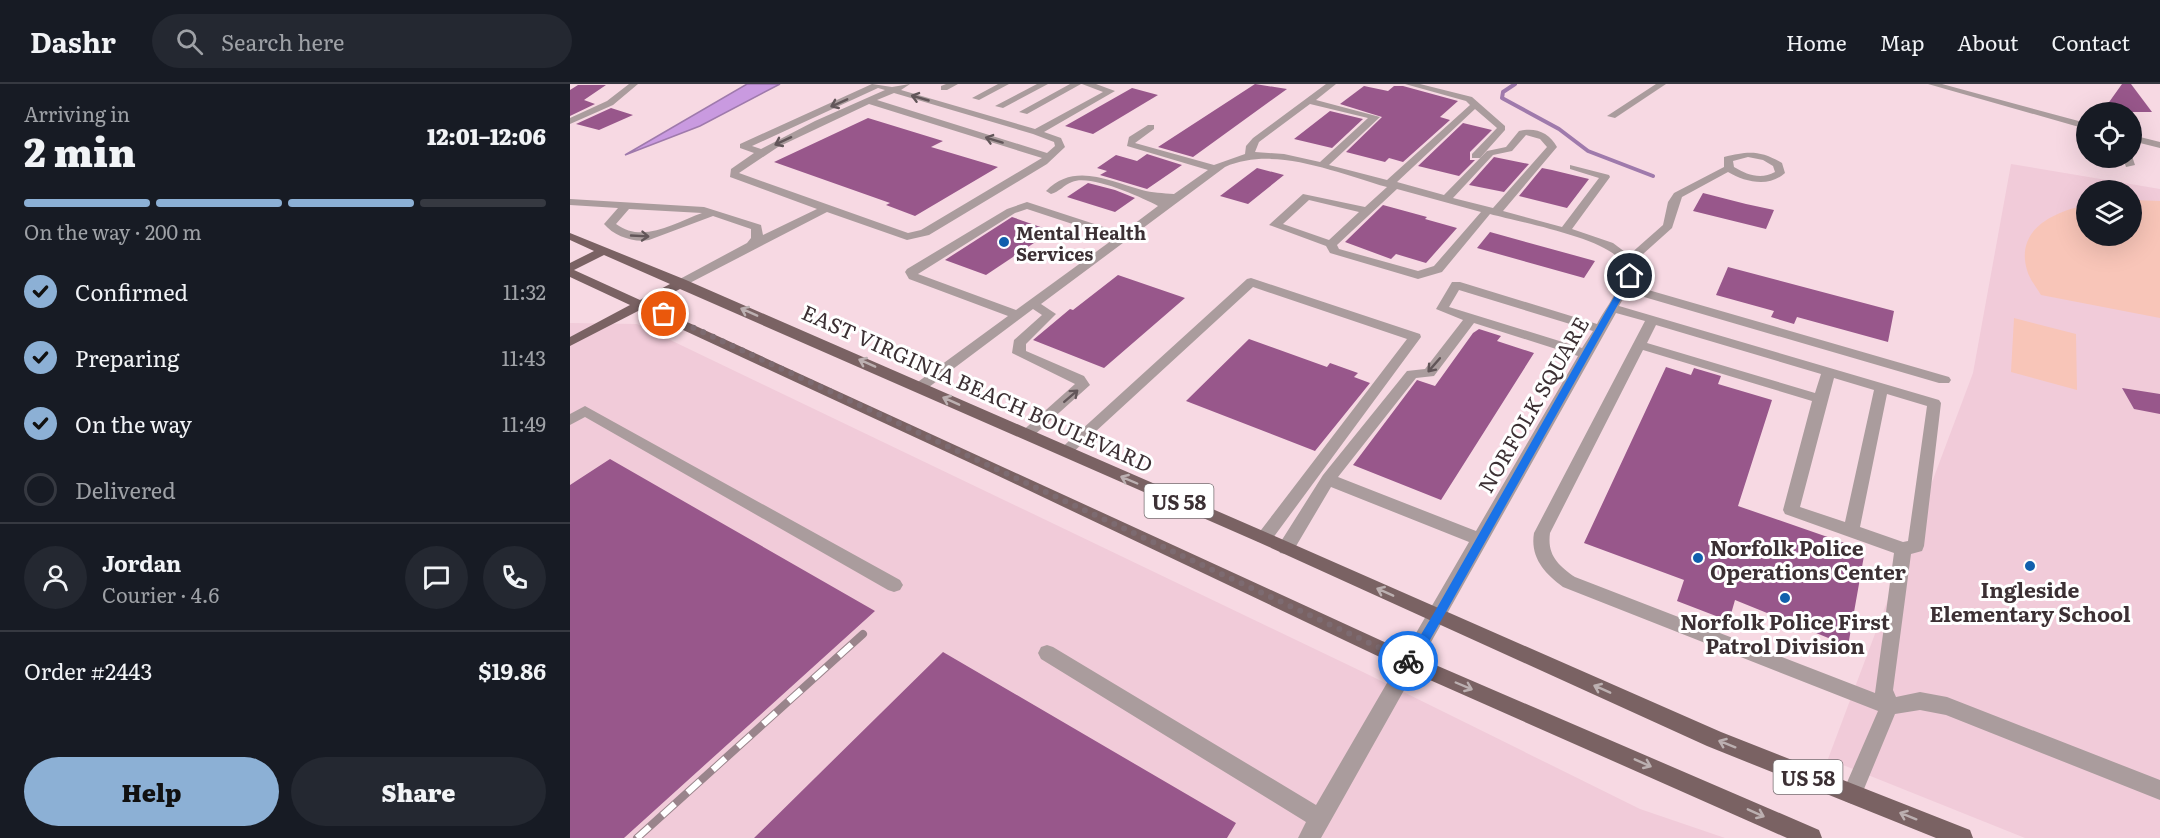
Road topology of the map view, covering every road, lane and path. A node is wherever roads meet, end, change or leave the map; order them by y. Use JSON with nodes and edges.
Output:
{"nodes":[{"id":1,"x":634,"y":84,"type":"edge"},
{"id":2,"x":906,"y":84,"type":"edge"},
{"id":3,"x":954,"y":84,"type":"edge"},
{"id":4,"x":1005,"y":84,"type":"edge"},
{"id":5,"x":1044,"y":84,"type":"edge"},
{"id":6,"x":1077,"y":84,"type":"edge"},
{"id":7,"x":1086,"y":84,"type":"edge"},
{"id":8,"x":1332,"y":84,"type":"edge"},
{"id":9,"x":1409,"y":84,"type":"edge"},
{"id":10,"x":1662,"y":84,"type":"edge"},
{"id":11,"x":1932,"y":84,"type":"edge"},
{"id":12,"x":945,"y":88,"type":"dead end"},
{"id":13,"x":893,"y":90,"type":"junction"},
{"id":14,"x":976,"y":98,"type":"dead end"},
{"id":15,"x":869,"y":101,"type":"junction"},
{"id":16,"x":1307,"y":101,"type":"junction"},
{"id":17,"x":1475,"y":105,"type":"junction"},
{"id":18,"x":1000,"y":106,"type":"dead end"},
{"id":19,"x":1024,"y":112,"type":"dead end"},
{"id":20,"x":1612,"y":116,"type":"dead end"},
{"id":21,"x":570,"y":121,"type":"edge"},
{"id":22,"x":2076,"y":123,"type":"edge"},
{"id":23,"x":1150,"y":127,"type":"dead end"},
{"id":24,"x":1036,"y":132,"type":"junction"},
{"id":25,"x":2142,"y":140,"type":"edge"},
{"id":26,"x":2160,"y":145,"type":"edge"},
{"id":27,"x":761,"y":152,"type":"junction"},
{"id":28,"x":1250,"y":156,"type":"junction"},
{"id":29,"x":1050,"y":157,"type":"junction"},
{"id":30,"x":1322,"y":166,"type":"junction"},
{"id":31,"x":1574,"y":166,"type":"dead end"},
{"id":32,"x":1729,"y":168,"type":"dead end"},
{"id":33,"x":1216,"y":169,"type":"junction"},
{"id":34,"x":1392,"y":185,"type":"junction"},
{"id":35,"x":1051,"y":191,"type":"dead end"},
{"id":36,"x":1144,"y":194,"type":"junction"},
{"id":37,"x":1177,"y":198,"type":"junction"},
{"id":38,"x":1442,"y":198,"type":"junction"},
{"id":39,"x":570,"y":202,"type":"edge"},
{"id":40,"x":626,"y":206,"type":"junction"},
{"id":41,"x":1166,"y":206,"type":"junction"},
{"id":42,"x":825,"y":209,"type":"junction"},
{"id":43,"x":1367,"y":211,"type":"junction"},
{"id":44,"x":715,"y":212,"type":"junction"},
{"id":45,"x":1492,"y":212,"type":"junction"},
{"id":46,"x":1565,"y":231,"type":"junction"},
{"id":47,"x":570,"y":236,"type":"edge"},
{"id":48,"x":1124,"y":237,"type":"junction"},
{"id":49,"x":1331,"y":244,"type":"junction"},
{"id":50,"x":751,"y":245,"type":"junction"},
{"id":51,"x":605,"y":250,"type":"junction"},
{"id":52,"x":1628,"y":262,"type":"junction"},
{"id":53,"x":570,"y":268,"type":"edge"},
{"id":54,"x":570,"y":273,"type":"edge"},
{"id":55,"x":682,"y":283,"type":"junction"},
{"id":56,"x":1624,"y":287,"type":"junction"},
{"id":57,"x":642,"y":304,"type":"junction"},
{"id":58,"x":1033,"y":304,"type":"junction"},
{"id":59,"x":1613,"y":308,"type":"junction"},
{"id":60,"x":1018,"y":315,"type":"junction"},
{"id":61,"x":1470,"y":319,"type":"junction"},
{"id":62,"x":1652,"y":320,"type":"junction"},
{"id":63,"x":1601,"y":329,"type":"junction"},
{"id":64,"x":570,"y":342,"type":"edge"},
{"id":65,"x":1639,"y":345,"type":"junction"},
{"id":66,"x":1587,"y":354,"type":"junction"},
{"id":67,"x":1829,"y":372,"type":"junction"},
{"id":68,"x":1944,"y":380,"type":"dead end"},
{"id":69,"x":920,"y":387,"type":"junction"},
{"id":70,"x":1881,"y":388,"type":"junction"},
{"id":71,"x":1820,"y":399,"type":"junction"},
{"id":72,"x":570,"y":420,"type":"edge"},
{"id":73,"x":1026,"y":434,"type":"junction"},
{"id":74,"x":1065,"y":452,"type":"junction"},
{"id":75,"x":1328,"y":479,"type":"junction"},
{"id":76,"x":1851,"y":530,"type":"junction"},
{"id":77,"x":1264,"y":538,"type":"junction"},
{"id":78,"x":1480,"y":540,"type":"junction"},
{"id":79,"x":1286,"y":548,"type":"junction"},
{"id":80,"x":1903,"y":549,"type":"junction"},
{"id":81,"x":894,"y":585,"type":"dead end"},
{"id":82,"x":1438,"y":616,"type":"junction"},
{"id":83,"x":1047,"y":653,"type":"dead end"},
{"id":84,"x":1411,"y":663,"type":"junction"},
{"id":85,"x":1889,"y":707,"type":"junction"},
{"id":86,"x":2160,"y":790,"type":"edge"},
{"id":87,"x":1852,"y":794,"type":"junction"},
{"id":88,"x":1320,"y":819,"type":"junction"},
{"id":89,"x":1309,"y":838,"type":"edge"},
{"id":90,"x":1811,"y":838,"type":"edge"},
{"id":91,"x":1962,"y":838,"type":"edge"}],
"edges":[{"from":1,"to":21,"type":"street"},
{"from":2,"to":13,"type":"street"},
{"from":3,"to":12,"type":"street"},
{"from":4,"to":14,"type":"street"},
{"from":5,"to":18,"type":"street"},
{"from":6,"to":19,"type":"street"},
{"from":7,"to":24,"type":"street"},
{"from":8,"to":16,"type":"street"},
{"from":9,"to":17,"type":"street"},
{"from":10,"to":20,"type":"street"},
{"from":11,"to":22,"type":"street"},
{"from":13,"to":15,"type":"street"},
{"from":24,"to":13,"type":"street","one_way":true},
{"from":13,"to":27,"type":"street","one_way":true},
{"from":15,"to":27,"type":"street","one_way":true},
{"from":29,"to":15,"type":"street","one_way":true},
{"from":16,"to":28,"type":"street"},
{"from":16,"to":30,"type":"street"},
{"from":17,"to":34,"type":"street"},
{"from":17,"to":38,"type":"street"},
{"from":23,"to":33,"type":"street"},
{"from":24,"to":29,"type":"street"},
{"from":25,"to":26,"type":"street"},
{"from":27,"to":42,"type":"street"},
{"from":28,"to":30,"type":"street"},
{"from":28,"to":33,"type":"street"},
{"from":29,"to":42,"type":"street"},
{"from":30,"to":34,"type":"street"},
{"from":31,"to":46,"type":"street"},
{"from":32,"to":52,"type":"street"},
{"from":33,"to":37,"type":"street"},
{"from":34,"to":38,"type":"street"},
{"from":34,"to":43,"type":"street"},
{"from":35,"to":36,"type":"street"},
{"from":36,"to":37,"type":"street"},
{"from":36,"to":41,"type":"street"},
{"from":37,"to":41,"type":"street"},
{"from":38,"to":45,"type":"street"},
{"from":38,"to":45,"type":"street"},
{"from":39,"to":40,"type":"street"},
{"from":40,"to":44,"type":"street"},
{"from":40,"to":44,"type":"street","one_way":true},
{"from":41,"to":48,"type":"street"},
{"from":42,"to":50,"type":"street"},
{"from":43,"to":49,"type":"street"},
{"from":43,"to":49,"type":"street"},
{"from":44,"to":50,"type":"street"},
{"from":45,"to":46,"type":"street"},
{"from":45,"to":49,"type":"street"},
{"from":46,"to":52,"type":"street"},
{"from":47,"to":51,"type":"main road","name":"EAST VIRGINIA BEACH BOULEVARD","number":"US 58"},
{"from":48,"to":58,"type":"street"},
{"from":48,"to":60,"type":"street"},
{"from":50,"to":55,"type":"street"},
{"from":51,"to":53,"type":"main road"},
{"from":51,"to":55,"type":"main road","name":"EAST VIRGINIA BEACH BOULEVARD","number":"US 58"},
{"from":52,"to":56,"type":"street","name":"NORFOLK SQUARE"},
{"from":54,"to":57,"type":"main road","number":"US 58"},
{"from":55,"to":57,"type":"main road"},
{"from":69,"to":55,"type":"main road","name":"EAST VIRGINIA BEACH BOULEVARD","number":"US 58","one_way":true},
{"from":56,"to":59,"type":"street","name":"NORFOLK SQUARE"},
{"from":56,"to":68,"type":"street"},
{"from":57,"to":64,"type":"main road"},
{"from":57,"to":84,"type":"main road","number":"US 58"},
{"from":58,"to":60,"type":"street"},
{"from":73,"to":58,"type":"street","one_way":true},
{"from":59,"to":62,"type":"street"},
{"from":59,"to":63,"type":"street","name":"NORFOLK SQUARE"},
{"from":60,"to":69,"type":"street"},
{"from":61,"to":63,"type":"street"},
{"from":61,"to":66,"type":"street"},
{"from":61,"to":75,"type":"street","one_way":true},
{"from":62,"to":65,"type":"street"},
{"from":62,"to":67,"type":"street"},
{"from":63,"to":66,"type":"street","name":"NORFOLK SQUARE"},
{"from":65,"to":71,"type":"street"},
{"from":65,"to":85,"type":"street"},
{"from":66,"to":78,"type":"street","name":"NORFOLK SQUARE"},
{"from":67,"to":70,"type":"street"},
{"from":67,"to":71,"type":"street"},
{"from":73,"to":69,"type":"main road","name":"EAST VIRGINIA BEACH BOULEVARD","number":"US 58","one_way":true},
{"from":70,"to":76,"type":"street"},
{"from":70,"to":80,"type":"street"},
{"from":71,"to":76,"type":"street"},
{"from":72,"to":81,"type":"street"},
{"from":73,"to":74,"type":"main road","name":"EAST VIRGINIA BEACH BOULEVARD","number":"US 58"},
{"from":77,"to":74,"type":"main road","name":"EAST VIRGINIA BEACH BOULEVARD","number":"US 58","one_way":true},
{"from":74,"to":77,"type":"street"},
{"from":75,"to":78,"type":"street"},
{"from":75,"to":79,"type":"street"},
{"from":76,"to":80,"type":"street"},
{"from":77,"to":79,"type":"main road","name":"EAST VIRGINIA BEACH BOULEVARD","number":"US 58"},
{"from":78,"to":82,"type":"street","name":"NORFOLK SQUARE"},
{"from":82,"to":79,"type":"main road","name":"EAST VIRGINIA BEACH BOULEVARD","number":"US 58","one_way":true},
{"from":80,"to":85,"type":"street"},
{"from":82,"to":84,"type":"street","name":"NORFOLK SQUARE"},
{"from":87,"to":82,"type":"main road","name":"EAST VIRGINIA BEACH BOULEVARD","number":"US 58","one_way":true},
{"from":83,"to":88,"type":"street"},
{"from":84,"to":88,"type":"street","name":"NORFOLK SQUARE"},
{"from":84,"to":90,"type":"main road","number":"US 58","one_way":true},
{"from":85,"to":86,"type":"street"},
{"from":85,"to":87,"type":"street"},
{"from":91,"to":87,"type":"main road","name":"EAST VIRGINIA BEACH BOULEVARD","number":"US 58","one_way":true},
{"from":88,"to":89,"type":"street","name":"NORFOLK SQUARE"}]}
